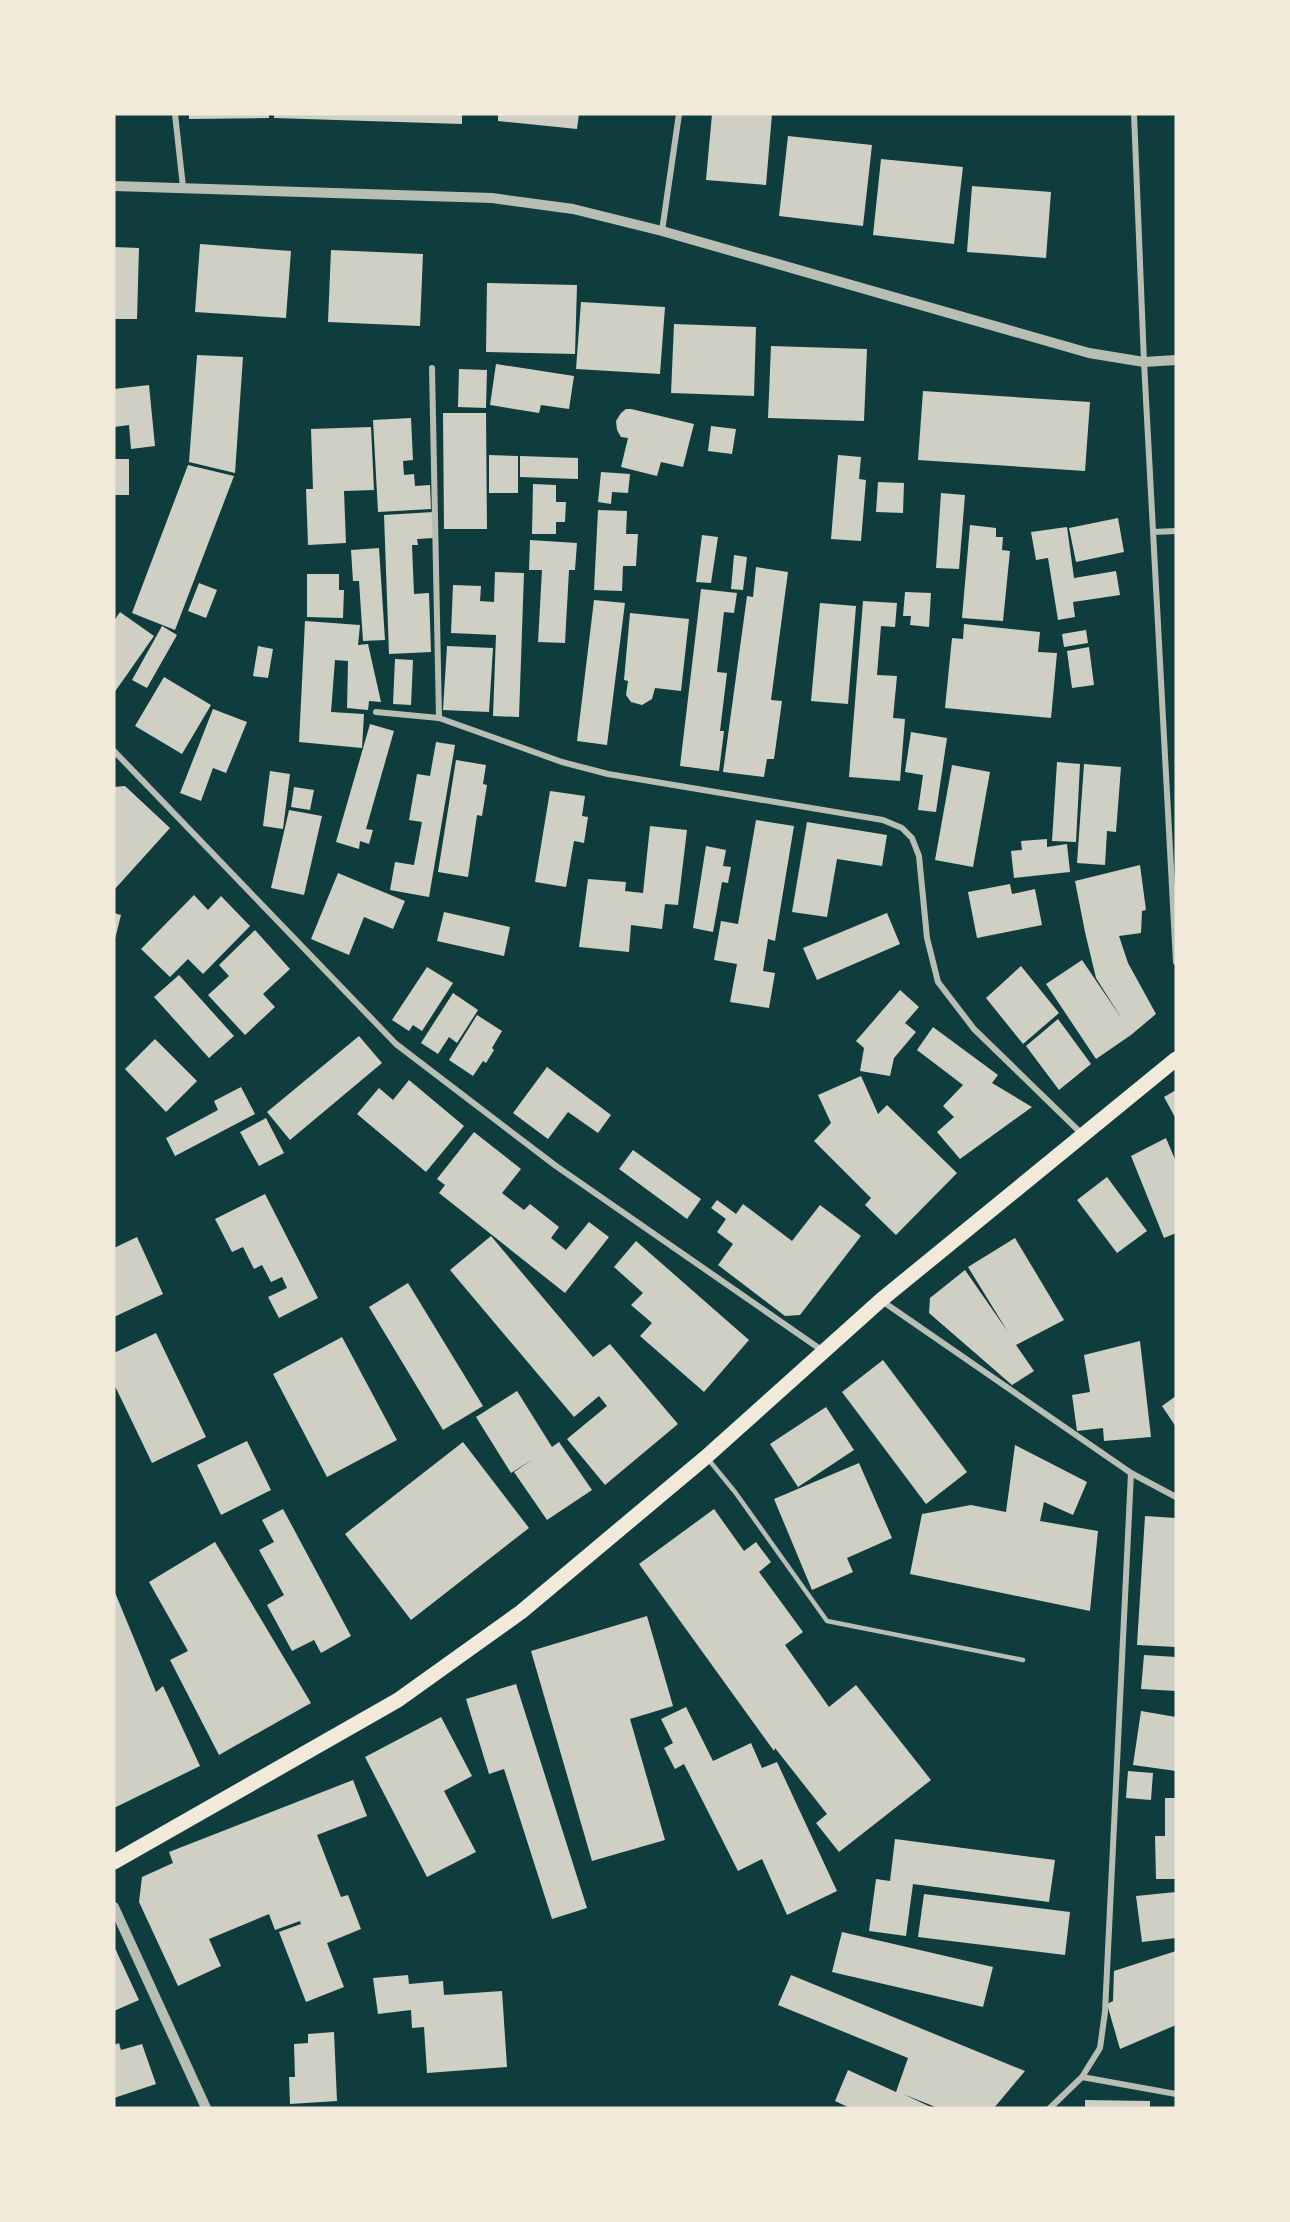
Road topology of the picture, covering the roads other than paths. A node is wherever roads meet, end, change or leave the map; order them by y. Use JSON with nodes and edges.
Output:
{"nodes":[{"id":1,"x":175,"y":114,"type":"edge"},
{"id":2,"x":679,"y":114,"type":"edge"},
{"id":3,"x":1134,"y":114,"type":"edge"},
{"id":4,"x":114,"y":186,"type":"edge"},
{"id":5,"x":183,"y":188,"type":"junction"},
{"id":6,"x":662,"y":231,"type":"junction"},
{"id":7,"x":1176,"y":360,"type":"edge"},
{"id":8,"x":1144,"y":362,"type":"junction"},
{"id":9,"x":432,"y":368,"type":"dead end"},
{"id":10,"x":1176,"y":531,"type":"edge"},
{"id":11,"x":1153,"y":532,"type":"junction"},
{"id":12,"x":376,"y":712,"type":"dead end"},
{"id":13,"x":439,"y":718,"type":"junction"},
{"id":14,"x":115,"y":756,"type":"edge"},
{"id":15,"x":1176,"y":962,"type":"edge"},
{"id":16,"x":1176,"y":1059,"type":"edge"},
{"id":17,"x":1083,"y":1136,"type":"junction"},
{"id":18,"x":881,"y":1300,"type":"junction"},
{"id":19,"x":824,"y":1352,"type":"junction"},
{"id":20,"x":706,"y":1457,"type":"junction"},
{"id":21,"x":1131,"y":1473,"type":"junction"},
{"id":22,"x":1176,"y":1497,"type":"edge"},
{"id":23,"x":1023,"y":1660,"type":"dead end"},
{"id":24,"x":114,"y":1862,"type":"edge"},
{"id":25,"x":114,"y":1907,"type":"edge"},
{"id":26,"x":1082,"y":2078,"type":"junction"},
{"id":27,"x":1176,"y":2094,"type":"edge"},
{"id":28,"x":206,"y":2108,"type":"edge"},
{"id":29,"x":1050,"y":2108,"type":"edge"}],
"edges":[{"from":1,"to":5,"type":"street"},
{"from":2,"to":6,"type":"street"},
{"from":3,"to":8,"type":"street"},
{"from":4,"to":5,"type":"street"},
{"from":5,"to":6,"type":"street"},
{"from":6,"to":8,"type":"street"},
{"from":7,"to":8,"type":"street"},
{"from":8,"to":11,"type":"street"},
{"from":9,"to":13,"type":"street"},
{"from":10,"to":11,"type":"street"},
{"from":11,"to":15,"type":"street"},
{"from":12,"to":13,"type":"street"},
{"from":13,"to":17,"type":"street"},
{"from":14,"to":19,"type":"street"},
{"from":16,"to":17,"type":"main road"},
{"from":17,"to":18,"type":"main road"},
{"from":18,"to":19,"type":"main road"},
{"from":18,"to":21,"type":"street"},
{"from":19,"to":20,"type":"main road"},
{"from":20,"to":23,"type":"lane"},
{"from":20,"to":24,"type":"main road"},
{"from":21,"to":22,"type":"street"},
{"from":21,"to":26,"type":"street"},
{"from":25,"to":28,"type":"street"},
{"from":26,"to":27,"type":"street"},
{"from":26,"to":29,"type":"street"}]}
